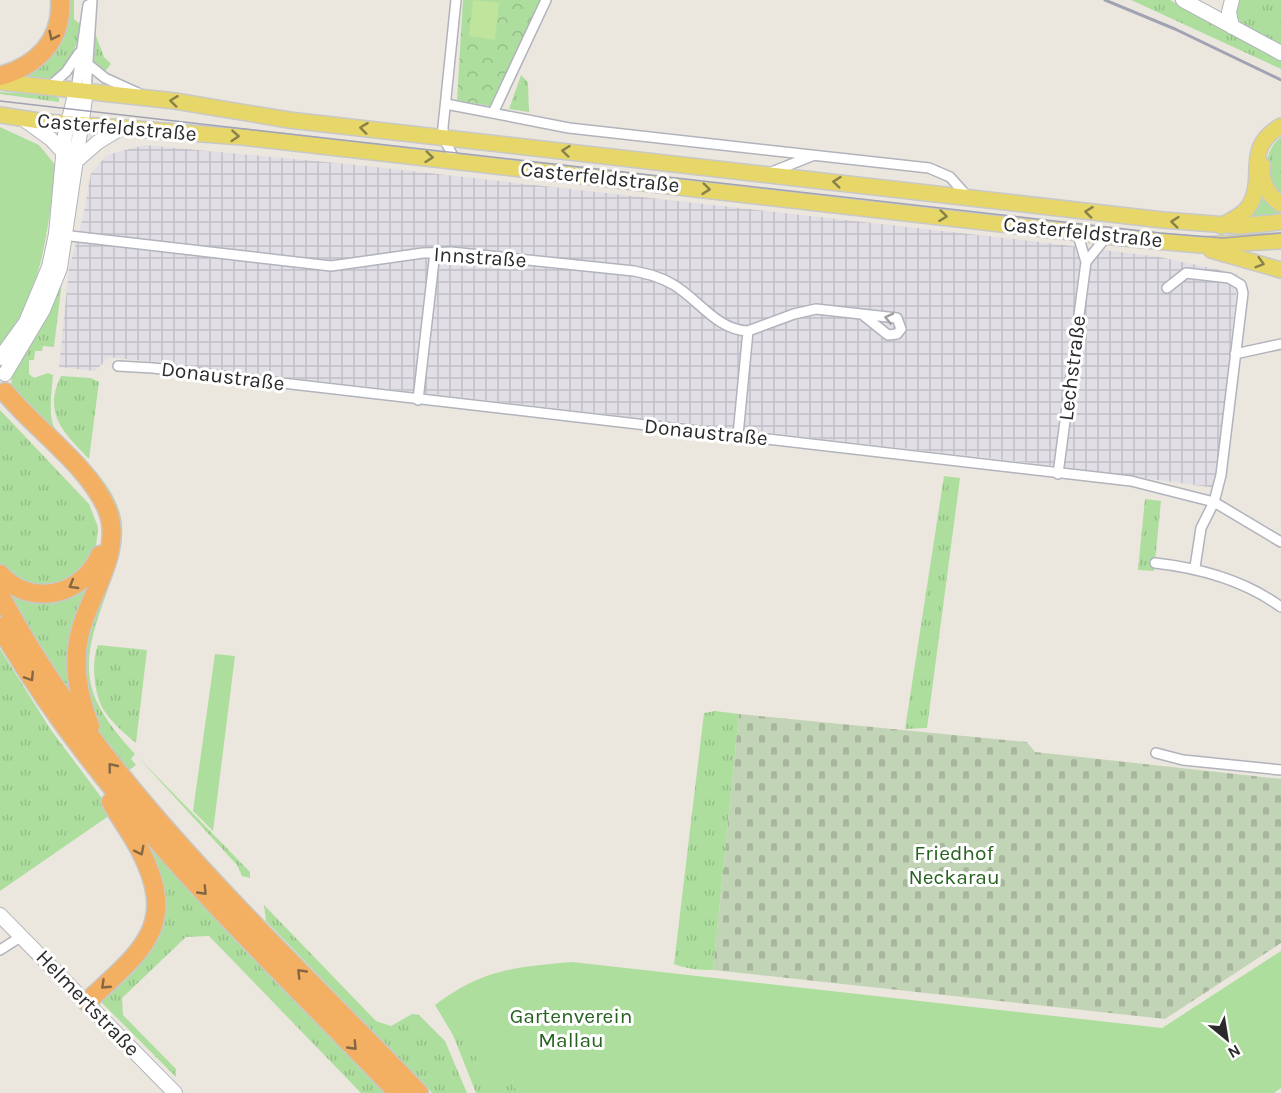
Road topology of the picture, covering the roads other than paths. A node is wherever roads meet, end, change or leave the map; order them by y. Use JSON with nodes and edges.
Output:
{"nodes":[{"id":1,"x":60,"y":0,"type":"edge"},
{"id":2,"x":91,"y":0,"type":"edge"},
{"id":3,"x":456,"y":0,"type":"edge"},
{"id":4,"x":546,"y":0,"type":"edge"},
{"id":5,"x":1183,"y":0,"type":"edge"},
{"id":6,"x":1232,"y":0,"type":"edge"},
{"id":7,"x":1232,"y":27,"type":"junction"},
{"id":8,"x":81,"y":51,"type":"junction"},
{"id":9,"x":1281,"y":53,"type":"edge"},
{"id":10,"x":89,"y":65,"type":"junction"},
{"id":11,"x":0,"y":76,"type":"edge"},
{"id":12,"x":0,"y":82,"type":"edge"},
{"id":13,"x":48,"y":88,"type":"junction"},
{"id":14,"x":81,"y":91,"type":"junction"},
{"id":15,"x":148,"y":98,"type":"junction"},
{"id":16,"x":446,"y":104,"type":"junction"},
{"id":17,"x":493,"y":113,"type":"junction"},
{"id":18,"x":0,"y":115,"type":"edge"},
{"id":19,"x":22,"y":118,"type":"junction"},
{"id":20,"x":74,"y":124,"type":"junction"},
{"id":21,"x":1281,"y":126,"type":"edge"},
{"id":22,"x":121,"y":128,"type":"junction"},
{"id":23,"x":1281,"y":133,"type":"edge"},
{"id":24,"x":443,"y":137,"type":"junction"},
{"id":25,"x":64,"y":153,"type":"junction"},
{"id":26,"x":814,"y":156,"type":"junction"},
{"id":27,"x":454,"y":160,"type":"junction"},
{"id":28,"x":75,"y":162,"type":"junction"},
{"id":29,"x":765,"y":174,"type":"junction"},
{"id":30,"x":968,"y":197,"type":"junction"},
{"id":31,"x":1281,"y":204,"type":"edge"},
{"id":32,"x":1281,"y":222,"type":"edge"},
{"id":33,"x":1221,"y":226,"type":"junction"},
{"id":34,"x":1077,"y":232,"type":"junction"},
{"id":35,"x":61,"y":235,"type":"junction"},
{"id":36,"x":1107,"y":236,"type":"junction"},
{"id":37,"x":1281,"y":241,"type":"edge"},
{"id":38,"x":1200,"y":245,"type":"junction"},
{"id":39,"x":435,"y":252,"type":"junction"},
{"id":40,"x":1086,"y":262,"type":"junction"},
{"id":41,"x":1281,"y":270,"type":"edge"},
{"id":42,"x":1167,"y":288,"type":"dead end"},
{"id":43,"x":863,"y":315,"type":"dead end"},
{"id":44,"x":748,"y":331,"type":"junction"},
{"id":45,"x":1281,"y":344,"type":"edge"},
{"id":46,"x":1235,"y":354,"type":"junction"},
{"id":47,"x":0,"y":358,"type":"edge"},
{"id":48,"x":118,"y":366,"type":"dead end"},
{"id":49,"x":2,"y":387,"type":"edge"},
{"id":50,"x":418,"y":400,"type":"junction"},
{"id":51,"x":738,"y":435,"type":"junction"},
{"id":52,"x":1058,"y":474,"type":"junction"},
{"id":53,"x":1214,"y":502,"type":"junction"},
{"id":54,"x":1281,"y":542,"type":"edge"},
{"id":55,"x":1155,"y":563,"type":"dead end"},
{"id":56,"x":1195,"y":567,"type":"junction"},
{"id":57,"x":0,"y":574,"type":"edge"},
{"id":58,"x":0,"y":595,"type":"edge"},
{"id":59,"x":1281,"y":607,"type":"edge"},
{"id":60,"x":0,"y":627,"type":"edge"},
{"id":61,"x":93,"y":743,"type":"junction"},
{"id":62,"x":1156,"y":753,"type":"dead end"},
{"id":63,"x":1281,"y":770,"type":"edge"},
{"id":64,"x":104,"y":780,"type":"junction"},
{"id":65,"x":0,"y":915,"type":"edge"},
{"id":66,"x":22,"y":936,"type":"junction"},
{"id":67,"x":0,"y":950,"type":"edge"},
{"id":68,"x":87,"y":1002,"type":"junction"},
{"id":69,"x":175,"y":1093,"type":"edge"},
{"id":70,"x":398,"y":1093,"type":"edge"},
{"id":71,"x":419,"y":1093,"type":"edge"}],
"edges":[{"from":1,"to":11,"type":"highway","one_way":true},
{"from":2,"to":8,"type":"street"},
{"from":2,"to":10,"type":"street"},
{"from":3,"to":16,"type":"street"},
{"from":4,"to":17,"type":"street"},
{"from":5,"to":7,"type":"street"},
{"from":6,"to":7,"type":"street"},
{"from":7,"to":9,"type":"street"},
{"from":8,"to":13,"type":"street"},
{"from":8,"to":14,"type":"street"},
{"from":10,"to":14,"type":"street"},
{"from":10,"to":15,"type":"street"},
{"from":12,"to":13,"type":"main road","name":"Casterfeldstraße"},
{"from":13,"to":14,"type":"main road","name":"Casterfeldstraße"},
{"from":14,"to":15,"type":"main road","name":"Casterfeldstraße"},
{"from":14,"to":20,"type":"street"},
{"from":24,"to":15,"type":"main road","name":"Casterfeldstraße","one_way":true},
{"from":16,"to":17,"type":"street","name":"Casterfeldstraße"},
{"from":16,"to":24,"type":"street"},
{"from":17,"to":26,"type":"street","name":"Casterfeldstraße"},
{"from":18,"to":19,"type":"main road","name":"Casterfeldstraße"},
{"from":19,"to":20,"type":"main road","name":"Casterfeldstraße"},
{"from":19,"to":25,"type":"street"},
{"from":20,"to":22,"type":"main road","name":"Casterfeldstraße"},
{"from":20,"to":25,"type":"street"},
{"from":20,"to":28,"type":"street"},
{"from":21,"to":33,"type":"main road"},
{"from":22,"to":27,"type":"main road","name":"Casterfeldstraße","one_way":true},
{"from":22,"to":28,"type":"street"},
{"from":23,"to":31,"type":"main road"},
{"from":24,"to":27,"type":"street"},
{"from":29,"to":24,"type":"main road","name":"Casterfeldstraße","one_way":true},
{"from":25,"to":35,"type":"street"},
{"from":26,"to":29,"type":"street","name":"Casterfeldstraße"},
{"from":26,"to":30,"type":"street","name":"Casterfeldstraße"},
{"from":27,"to":34,"type":"main road","name":"Casterfeldstraße","one_way":true},
{"from":28,"to":35,"type":"street"},
{"from":30,"to":29,"type":"main road","name":"Casterfeldstraße","one_way":true},
{"from":33,"to":30,"type":"main road","name":"Casterfeldstraße","one_way":true},
{"from":32,"to":33,"type":"main road","name":"Casterfeldstraße"},
{"from":34,"to":36,"type":"main road","name":"Casterfeldstraße"},
{"from":34,"to":40,"type":"street","name":"Lechstraße"},
{"from":35,"to":39,"type":"street","name":"Innstraße"},
{"from":35,"to":47,"type":"street"},
{"from":35,"to":49,"type":"street"},
{"from":36,"to":38,"type":"main road","name":"Casterfeldstraße"},
{"from":36,"to":40,"type":"street"},
{"from":37,"to":38,"type":"main road"},
{"from":38,"to":41,"type":"main road","one_way":true},
{"from":39,"to":44,"type":"street","name":"Innstraße"},
{"from":39,"to":50,"type":"street"},
{"from":40,"to":52,"type":"street","name":"Lechstraße"},
{"from":42,"to":46,"type":"street"},
{"from":43,"to":44,"type":"street"},
{"from":44,"to":51,"type":"street"},
{"from":45,"to":46,"type":"street"},
{"from":46,"to":53,"type":"street"},
{"from":48,"to":50,"type":"street","name":"Donaustraße"},
{"from":49,"to":57,"type":"highway","one_way":true},
{"from":49,"to":61,"type":"highway"},
{"from":50,"to":51,"type":"street","name":"Donaustraße"},
{"from":51,"to":52,"type":"street","name":"Donaustraße"},
{"from":52,"to":53,"type":"street","name":"Donaustraße"},
{"from":53,"to":54,"type":"street","name":"Donaustraße"},
{"from":53,"to":56,"type":"street"},
{"from":55,"to":56,"type":"street"},
{"from":56,"to":59,"type":"street"},
{"from":58,"to":61,"type":"highway"},
{"from":60,"to":64,"type":"highway","one_way":true},
{"from":71,"to":61,"type":"highway","one_way":true},
{"from":62,"to":63,"type":"street"},
{"from":64,"to":68,"type":"highway","one_way":true},
{"from":64,"to":70,"type":"highway","one_way":true},
{"from":65,"to":66,"type":"street","name":"Helmertstraße"},
{"from":66,"to":67,"type":"street"},
{"from":66,"to":68,"type":"street","name":"Helmertstraße"},
{"from":68,"to":69,"type":"street","name":"Helmertstraße"}]}
